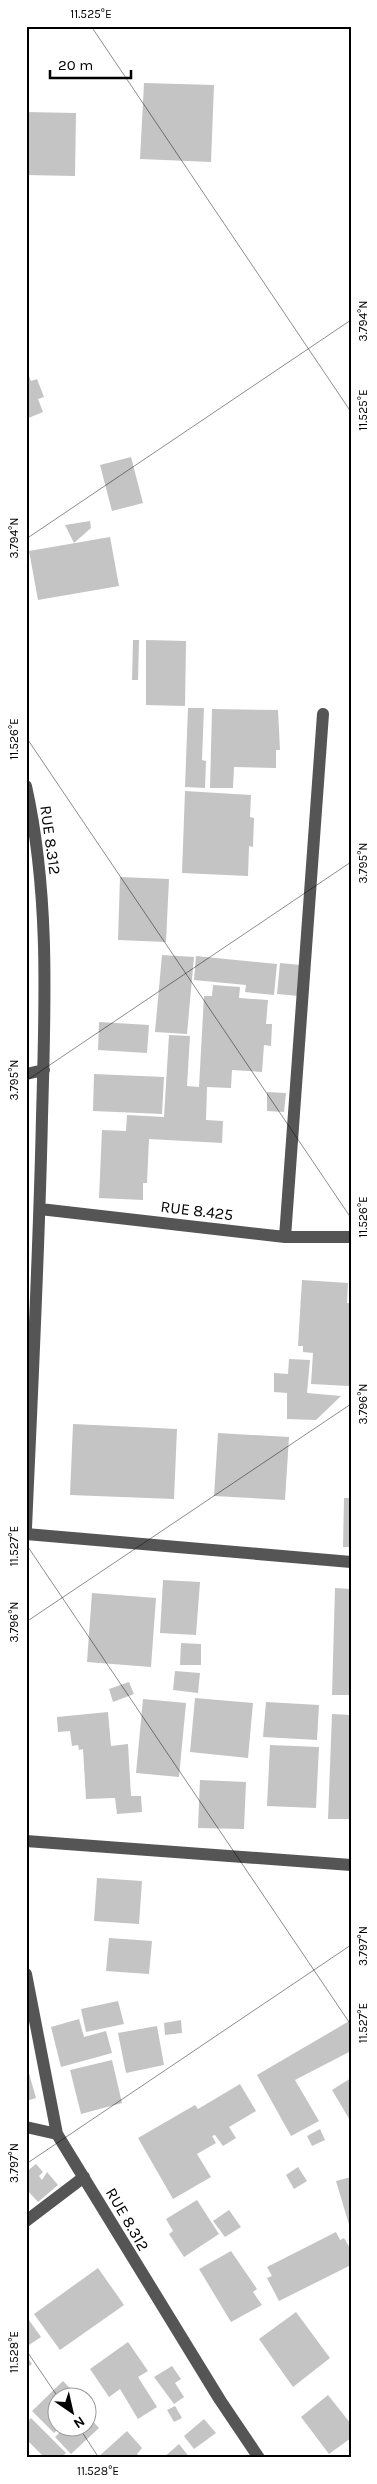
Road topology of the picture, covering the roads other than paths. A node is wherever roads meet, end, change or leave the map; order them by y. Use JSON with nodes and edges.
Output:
{"nodes":[{"id":1,"x":323,"y":714,"type":"dead end"},
{"id":2,"x":26,"y":786,"type":"edge"},
{"id":3,"x":44,"y":1070,"type":"junction"},
{"id":4,"x":26,"y":1074,"type":"edge"},
{"id":5,"x":40,"y":1209,"type":"junction"},
{"id":6,"x":285,"y":1236,"type":"junction"},
{"id":7,"x":351,"y":1237,"type":"edge"},
{"id":8,"x":26,"y":1528,"type":"edge"},
{"id":9,"x":26,"y":1534,"type":"edge"},
{"id":10,"x":351,"y":1562,"type":"edge"},
{"id":11,"x":26,"y":1841,"type":"edge"},
{"id":12,"x":351,"y":1865,"type":"edge"},
{"id":13,"x":26,"y":1974,"type":"edge"},
{"id":14,"x":26,"y":2127,"type":"edge"},
{"id":15,"x":57,"y":2134,"type":"junction"},
{"id":16,"x":84,"y":2177,"type":"junction"},
{"id":17,"x":26,"y":2221,"type":"edge"},
{"id":18,"x":259,"y":2458,"type":"edge"}],
"edges":[{"from":1,"to":6,"type":"street"},
{"from":2,"to":3,"type":"street","name":"RUE 8.312"},
{"from":3,"to":4,"type":"street"},
{"from":3,"to":5,"type":"street","name":"RUE 8.312"},
{"from":5,"to":6,"type":"street","name":"RUE 8.425"},
{"from":5,"to":8,"type":"street","name":"RUE 8.312"},
{"from":6,"to":7,"type":"street","name":"RUE 8.425"},
{"from":9,"to":10,"type":"street"},
{"from":11,"to":12,"type":"street"},
{"from":13,"to":15,"type":"street","name":"RUE 8.312"},
{"from":14,"to":15,"type":"street"},
{"from":15,"to":16,"type":"street","name":"RUE 8.312"},
{"from":16,"to":17,"type":"street"},
{"from":16,"to":18,"type":"street","name":"RUE 8.312"}]}
